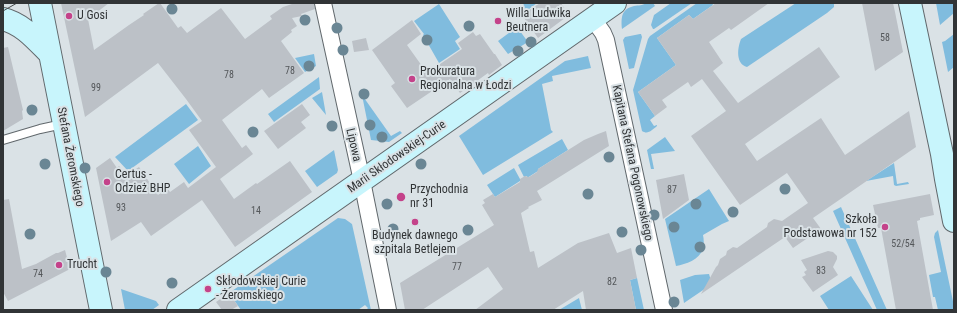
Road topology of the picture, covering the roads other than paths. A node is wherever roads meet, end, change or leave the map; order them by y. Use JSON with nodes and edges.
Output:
{"nodes":[{"id":1,"x":9,"y":3,"type":"edge"},
{"id":2,"x":40,"y":3,"type":"edge"},
{"id":3,"x":322,"y":3,"type":"edge"},
{"id":4,"x":615,"y":3,"type":"edge"},
{"id":5,"x":910,"y":3,"type":"edge"},
{"id":6,"x":3,"y":7,"type":"edge"},
{"id":7,"x":3,"y":19,"type":"edge"},
{"id":8,"x":593,"y":19,"type":"junction"},
{"id":9,"x":50,"y":54,"type":"junction"},
{"id":10,"x":64,"y":124,"type":"junction"},
{"id":11,"x":3,"y":140,"type":"edge"},
{"id":12,"x":362,"y":182,"type":"junction"},
{"id":13,"x":954,"y":221,"type":"edge"},
{"id":14,"x":97,"y":304,"type":"edge"},
{"id":15,"x":178,"y":310,"type":"edge"},
{"id":16,"x":388,"y":310,"type":"edge"},
{"id":17,"x":664,"y":310,"type":"edge"}],
"edges":[{"from":1,"to":6,"type":"street"},
{"from":2,"to":9,"type":"street","name":"Stefana Żeromskiego"},
{"from":3,"to":12,"type":"street","name":"Lipowa"},
{"from":4,"to":8,"type":"street","name":"Marii Skłodowskiej-Curie"},
{"from":5,"to":13,"type":"street"},
{"from":7,"to":9,"type":"street"},
{"from":8,"to":12,"type":"street","name":"Marii Skłodowskiej-Curie"},
{"from":8,"to":17,"type":"street","name":"Kapitana Stefana Pogonowskiego"},
{"from":9,"to":10,"type":"street","name":"Stefana Żeromskiego"},
{"from":10,"to":11,"type":"lane"},
{"from":10,"to":14,"type":"street","name":"Stefana Żeromskiego"},
{"from":12,"to":15,"type":"street","name":"Marii Skłodowskiej-Curie"},
{"from":12,"to":16,"type":"street","name":"Lipowa"}]}
